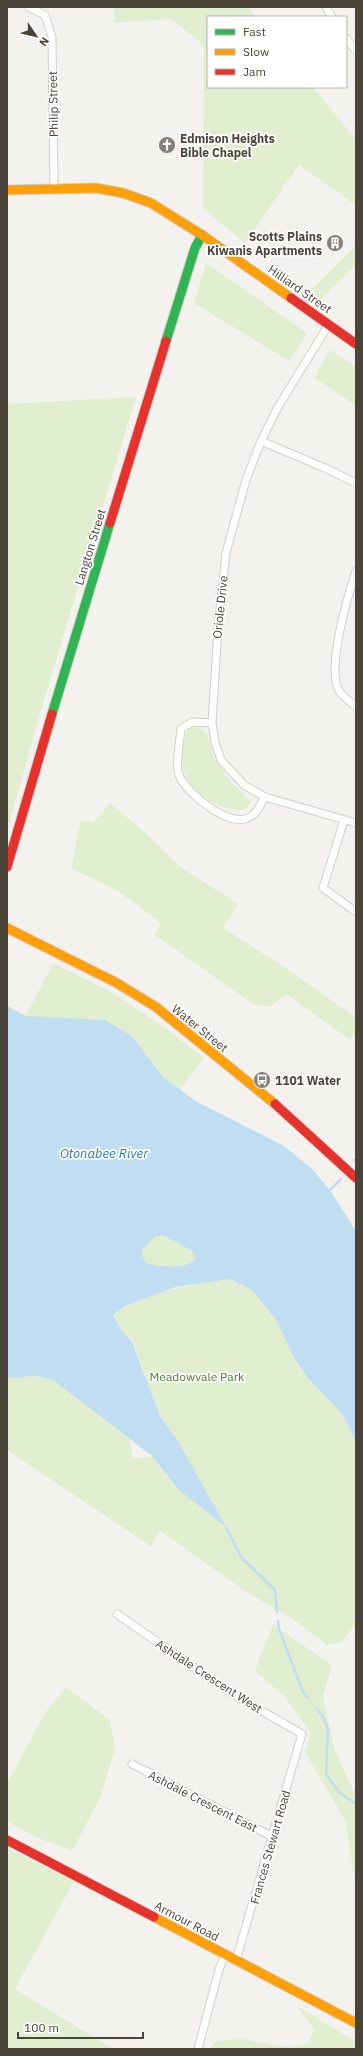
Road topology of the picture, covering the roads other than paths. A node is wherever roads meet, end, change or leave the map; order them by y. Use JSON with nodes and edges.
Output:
{"nodes":[{"id":1,"x":28,"y":7,"type":"edge"},
{"id":2,"x":326,"y":7,"type":"edge"},
{"id":3,"x":331,"y":16,"type":"edge"},
{"id":4,"x":347,"y":39,"type":"edge"},
{"id":5,"x":356,"y":51,"type":"edge"},
{"id":6,"x":54,"y":189,"type":"junction"},
{"id":7,"x":7,"y":190,"type":"edge"},
{"id":8,"x":202,"y":235,"type":"junction"},
{"id":9,"x":329,"y":324,"type":"junction"},
{"id":10,"x":356,"y":344,"type":"edge"},
{"id":11,"x":261,"y":441,"type":"junction"},
{"id":12,"x":356,"y":483,"type":"edge"},
{"id":13,"x":356,"y":571,"type":"edge"},
{"id":14,"x":356,"y":707,"type":"edge"},
{"id":15,"x":212,"y":723,"type":"junction"},
{"id":16,"x":265,"y":797,"type":"junction"},
{"id":17,"x":344,"y":820,"type":"junction"},
{"id":18,"x":356,"y":824,"type":"edge"},
{"id":19,"x":7,"y":867,"type":"edge"},
{"id":20,"x":356,"y":912,"type":"edge"},
{"id":21,"x":7,"y":928,"type":"edge"},
{"id":22,"x":356,"y":1178,"type":"edge"},
{"id":23,"x":117,"y":1614,"type":"dead end"},
{"id":24,"x":302,"y":1734,"type":"joint"},
{"id":25,"x":132,"y":1764,"type":"dead end"},
{"id":26,"x":273,"y":1837,"type":"junction"},
{"id":27,"x":7,"y":1840,"type":"edge"},
{"id":28,"x":225,"y":1954,"type":"junction"},
{"id":29,"x":236,"y":1960,"type":"junction"},
{"id":30,"x":356,"y":2023,"type":"edge"},
{"id":31,"x":198,"y":2049,"type":"edge"}],
"edges":[{"from":1,"to":6,"type":"street","name":"Philip Street"},
{"from":2,"to":3,"type":"street"},
{"from":4,"to":5,"type":"street"},
{"from":6,"to":7,"type":"street","name":"Hilliard Street"},
{"from":6,"to":8,"type":"street","name":"Hilliard Street"},
{"from":8,"to":9,"type":"street","name":"Hilliard Street"},
{"from":8,"to":19,"type":"street","name":"Langton Street"},
{"from":9,"to":10,"type":"street","name":"Hilliard Street"},
{"from":9,"to":11,"type":"street","name":"Oriole Drive"},
{"from":11,"to":12,"type":"street"},
{"from":11,"to":15,"type":"street","name":"Oriole Drive"},
{"from":13,"to":14,"type":"street"},
{"from":15,"to":16,"type":"street","name":"Oriole Drive"},
{"from":15,"to":16,"type":"street"},
{"from":16,"to":17,"type":"street","name":"Oriole Drive"},
{"from":17,"to":18,"type":"street","name":"Oriole Drive"},
{"from":17,"to":20,"type":"street"},
{"from":21,"to":22,"type":"street","name":"Water Street"},
{"from":23,"to":24,"type":"street","name":"Ashdale Crescent West"},
{"from":24,"to":26,"type":"street","name":"Frances Stewart Road"},
{"from":25,"to":26,"type":"street","name":"Ashdale Crescent East"},
{"from":26,"to":29,"type":"street","name":"Frances Stewart Road"},
{"from":27,"to":28,"type":"street","name":"Armour Road"},
{"from":28,"to":29,"type":"street","name":"Armour Road"},
{"from":28,"to":31,"type":"street"},
{"from":29,"to":30,"type":"street","name":"Armour Road"}]}
